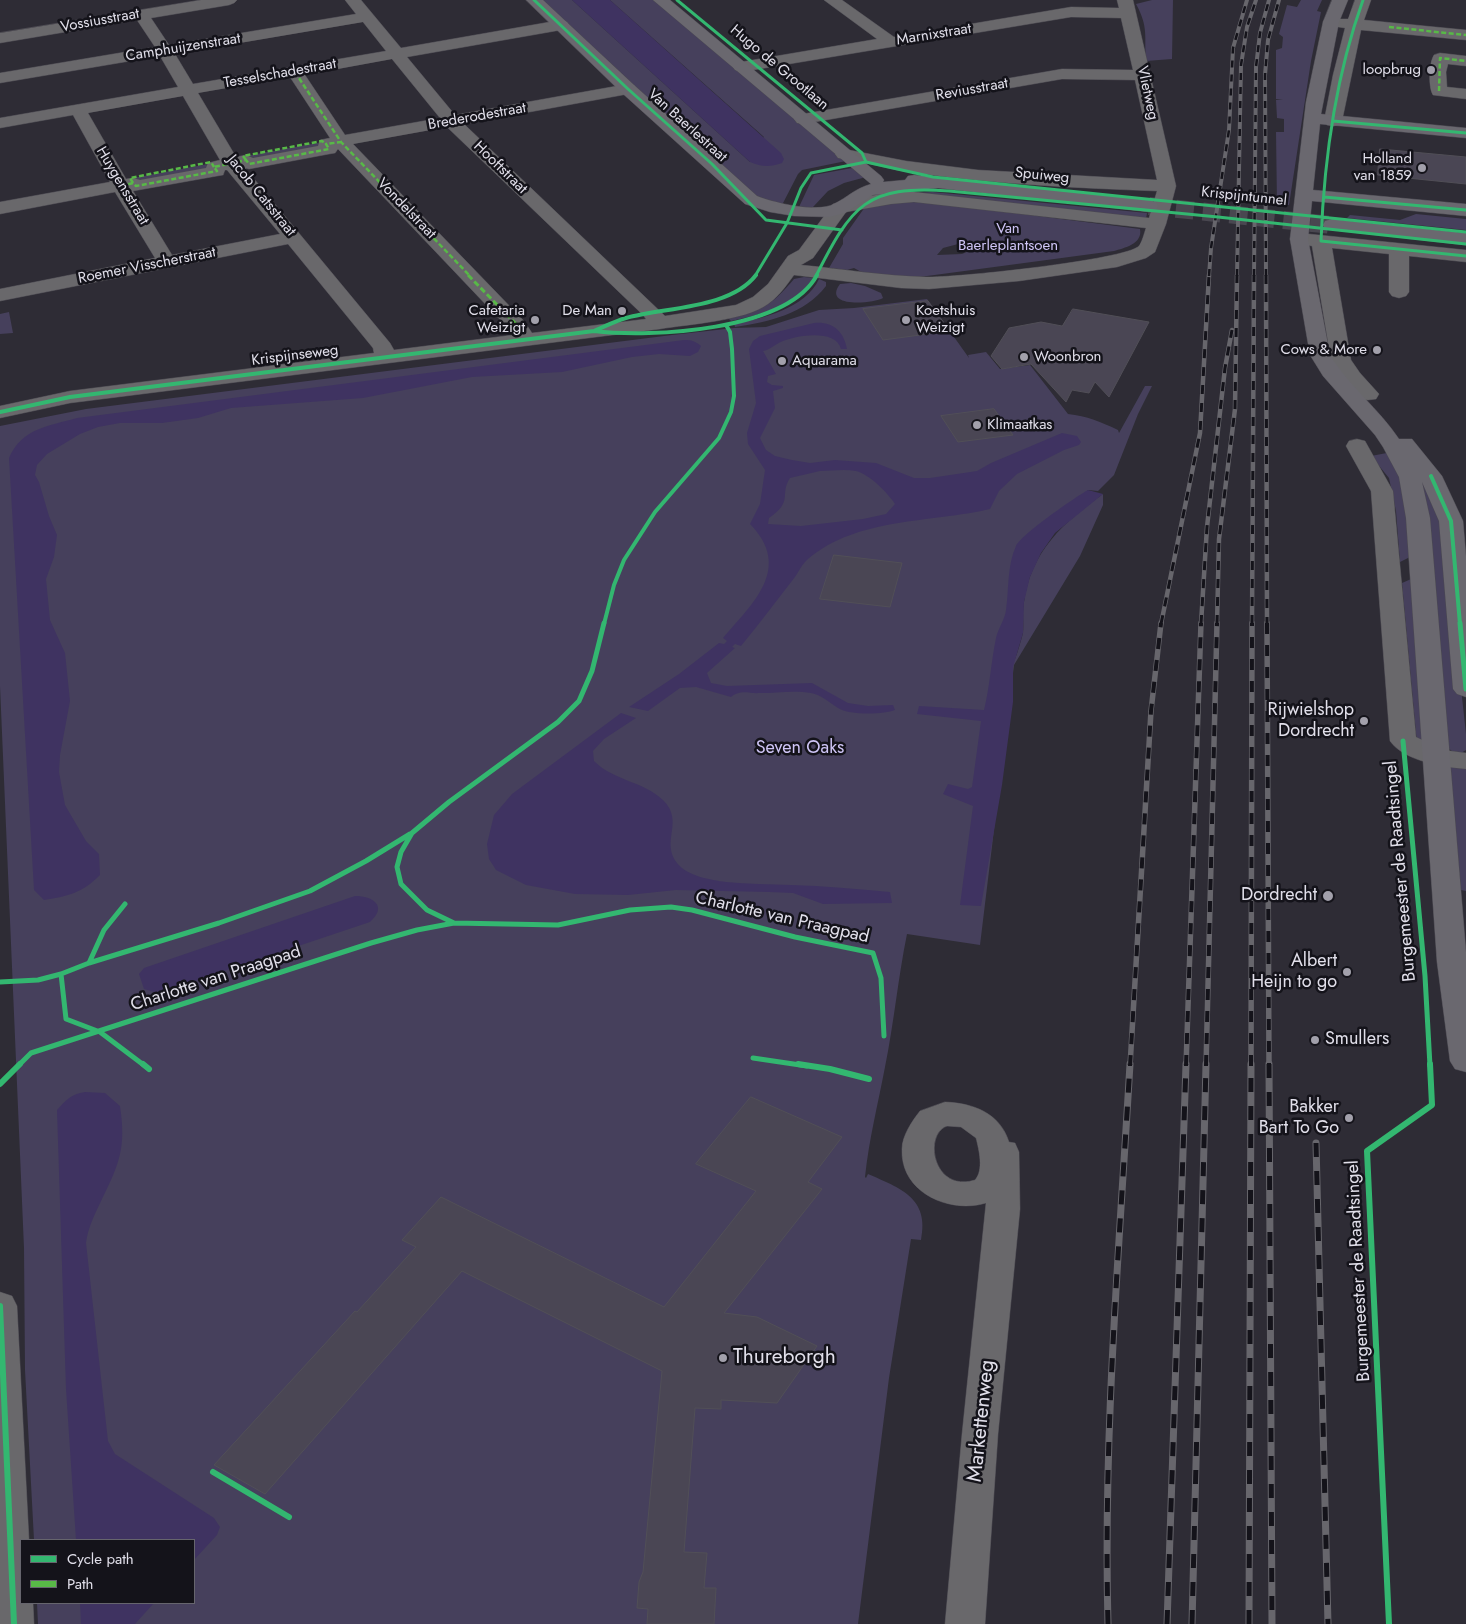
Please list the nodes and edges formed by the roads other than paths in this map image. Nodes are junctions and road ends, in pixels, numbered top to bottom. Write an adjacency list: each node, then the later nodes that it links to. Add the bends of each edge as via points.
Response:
1 (229, 0): 9 (street, Vossiusstraat)
2 (353, 0): 10 (street, Hooftstraat)
3 (534, 0): 13 (main road, Van Baerlestraat)
4 (661, 0): 20 (main road, Hugo de Grootlaan)
5 (1340, 0): 11 (main road)
6 (1363, 0): 12 (street)
7 (839, 1): 16 (street)
8 (1127, 7): 16 (street, Marnixstraat, via 1071,12); 22 (street, Vlietweg)
9 (141, 14): 15 (street, Vossiusstraat); 17 (street, Jacob Catsstraat)
10 (367, 17): 17 (street, Camphuijzenstraat); 18 (street, Hooftstraat)
11 (1331, 22): 12 (street); 28 (main road)
12 (1359, 24): 14 (street); 30 (street, via 1344,64)
13 (561, 25): 18 (street, Tesselschadestraat); 25 (main road, Van Baerlestraat)
14 (1466, 35)
15 (0, 38)
16 (891, 42): 20 (street, Marnixstraat)
17 (165, 51): 23 (street, Camphuijzenstraat); 24 (street, Jacob Catsstraat)
18 (398, 54): 21 (street, Tesselschadestraat); 31 (street, Hooftstraat)
19 (1466, 61): 26 (street, via 1440,58 1439,72 1439,91)
20 (741, 67): 29 (main road, Hugo de Grootlaan)
21 (295, 72): 24 (street, Tesselschadestraat); 34 (street, Vondelstraat)
22 (1143, 75): 29 (street, Reviusstraat, via 1062,74); 40 (street, Vlietweg)
23 (0, 78)
24 (189, 90): 27 (street, Tesselschadestraat); 36 (street, Jacob Catsstraat)
25 (628, 90): 31 (street, Brederodestraat); 46 (main road, Van Baerlestraat, via 751,200)
26 (1466, 94)
27 (78, 110): 32 (street, Tesselschadestraat); 39 (street, Huygensstraat)
28 (1313, 118): 30 (main road); 41 (main road)
29 (803, 119): 35 (main road, Hugo de Grootlaan)
30 (1333, 120): 33 (main road)
31 (451, 121): 34 (street, Brederodestraat); 58 (street, Hooftstraat)
32 (0, 123)
33 (1466, 133)
34 (334, 143): 36 (street, Brederodestraat, via 329,149 249,164); 59 (street, Vondelstraat)
35 (844, 154): 37 (main road, Hugo de Grootlaan); 40 (street, via 869,156 913,168 1073,183)
36 (230, 163): 39 (street, Brederodestraat, via 211,162 130,178); 49 (street, Jacob Catsstraat)
37 (875, 180): 38 (main road); 46 (main road, via 835,192)
38 (932, 184): 42 (main road); 44 (main road, via 867,191)
39 (127, 185): 43 (street, Brederodestraat); 54 (street, Huygensstraat)
40 (1167, 186): 47 (street)
41 (1303, 195): 45 (main road); 51 (main road)
42 (1149, 206)
43 (0, 208)
44 (840, 208): 46 (main road, Van Baerlestraat); 47 (street, via 914,197); 55 (street, via 806,254)
45 (1466, 210)
46 (816, 212): 55 (street, via 793,252)
47 (1157, 224): 55 (street, via 1148,248 1139,254 1117,261 1019,275 929,283 859,278)
48 (1326, 233): 50 (main road); 51 (street); 52 (street); 61 (street, via 1327,286 1341,360)
49 (293, 237): 54 (street, Roemer Visscherstraat); 60 (street, Jacob Catsstraat, via 383,347)
50 (1466, 238)
51 (1299, 239): 61 (main road, via 1320,354 1330,372)
52 (1399, 249): 53 (street); 56 (street)
53 (1466, 256)
54 (167, 262): 57 (street, Roemer Visscherstraat)
55 (792, 265): 58 (street, Krispijnseweg, via 775,288 760,301 741,310)
56 (1399, 292)
57 (0, 295)
58 (660, 323): 59 (street, Krispijnseweg)
59 (521, 332): 60 (street, Krispijnseweg)
60 (386, 358): 62 (street, Krispijnseweg)
61 (1360, 395): 65 (main road)
62 (70, 397): 63 (street, Krispijnseweg); 64 (street, Krispijnseweg)
63 (0, 400)
64 (0, 412)
65 (1395, 441): 66 (main road, via 1431,476 1451,521); 67 (main road, via 1410,477 1418,518); 67 (street, Burgemeester de Raadtsingel, via 1359,449 1382,490 1403,741)
66 (1466, 690)
67 (1437, 758): 68 (street, Burgemeester de Raadtsingel); 69 (main road)
68 (1466, 761)
69 (1458, 926): 70 (main road)
70 (1459, 962): 71 (main road)
71 (1466, 1061)
72 (915, 1151): 74 (street, via 910,1162 920,1186 942,1197 985,1208)
73 (1003, 1152): 74 (street, Markettenweg)
74 (1002, 1218): 77 (street, Markettenweg)
75 (0, 1306): 76 (street)
76 (14, 1624)
77 (965, 1624)

